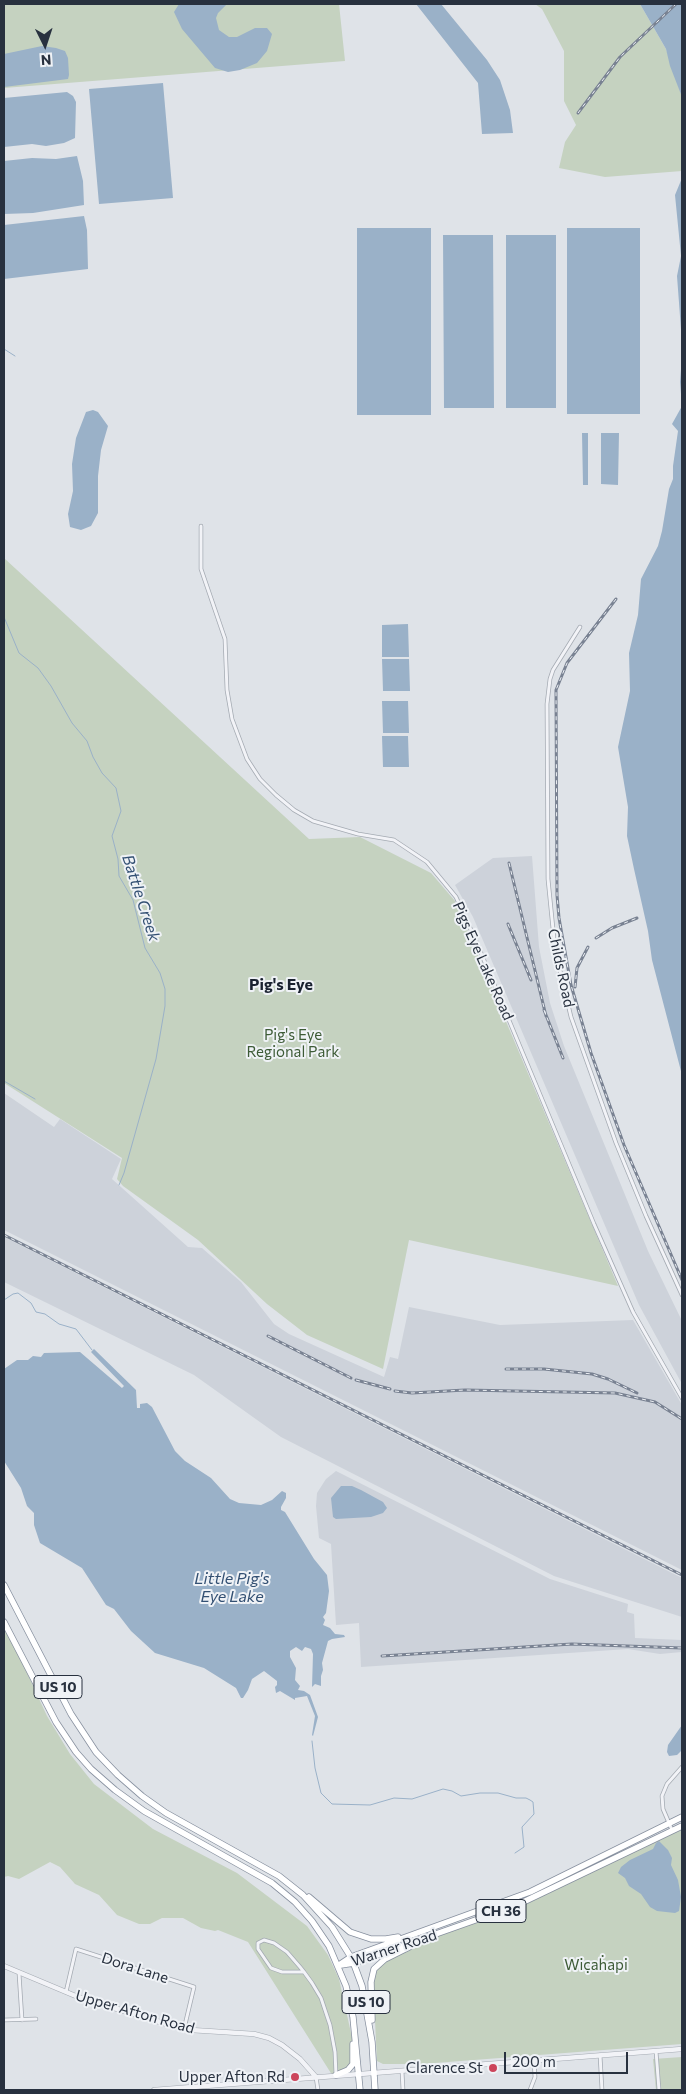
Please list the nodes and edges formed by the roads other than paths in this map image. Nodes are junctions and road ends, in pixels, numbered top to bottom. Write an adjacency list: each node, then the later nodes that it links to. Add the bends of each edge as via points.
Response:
1 (201, 526): 4 (street, Pigs Eye Lake Road, via 201,569 225,639 232,719 247,759 265,784 294,810 313,821 394,840 427,862 456,897 629,1303)
2 (580, 627): 3 (street, Childs Road, via 553,670 548,689 548,878 555,949 571,1018 616,1143)
3 (682, 1295)
4 (682, 1398)
5 (4, 1585): 12 (highway, US 10, via 71,1714 96,1752 118,1775 166,1814 264,1866)
6 (4, 1622): 17 (highway, US 10, via 56,1722 91,1769 144,1811 259,1874 284,1892 312,1921)
7 (682, 1767): 9 (street, via 667,1784 662,1796)
8 (682, 1817): 9 (highway, Warner Road / CH 36)
9 (668, 1824): 11 (street); 13 (highway, Warner Road / CH 36, via 530,1892)
10 (682, 1826): 11 (highway, Warner Road / CH 36)
11 (672, 1830): 14 (highway, Warner Road / CH 36, via 531,1899)
12 (293, 1886): 13 (highway, via 343,1928 365,1937 393,1938); 15 (highway, US 10, via 324,1917)
13 (448, 1923): 15 (highway, Warner Road / CH 36)
14 (431, 1936): 15 (highway, Warner Road / CH 36); 26 (highway, via 384,1959 374,1969 370,1982)
15 (352, 1960): 17 (highway, Warner Road / CH 36); 26 (highway, US 10, via 364,1994)
16 (4, 1966): 19 (street, Upper Afton Road)
17 (339, 1966): 21 (highway, US 10)
18 (304, 1972): 18 (street, via 287,1952 274,1943 264,1940 258,1944 271,1968 282,1972); 34 (street, via 327,2013 333,2036)
19 (19, 1973): 20 (street, Upper Afton Road); 23 (street)
20 (66, 1992): 25 (street, Upper Afton Road); 25 (street, Dora Lane, via 76,1949 194,1986)
21 (353, 2017): 33 (highway, US 10); 34 (highway, via 353,2064)
22 (4, 2020): 23 (street)
23 (22, 2020): 24 (street)
24 (36, 2020)
25 (184, 2029): 35 (street, Upper Afton Road, via 248,2033 269,2038 300,2059)
26 (372, 2042): 32 (highway, US 10)
27 (682, 2049): 28 (street)
28 (656, 2051): 29 (street); 43 (street)
29 (600, 2055): 30 (street); 42 (street)
30 (534, 2060): 31 (street); 41 (street, via 536,2077)
31 (402, 2070): 32 (street); 40 (street)
32 (374, 2072): 33 (street); 39 (highway, US 10)
33 (360, 2074): 34 (street); 38 (highway, US 10)
34 (336, 2075): 35 (street)
35 (316, 2077): 36 (street); 37 (street)
36 (154, 2090)
37 (318, 2090)
38 (360, 2090)
39 (375, 2090)
40 (403, 2090)
41 (530, 2090)
42 (602, 2090)
43 (659, 2090)

